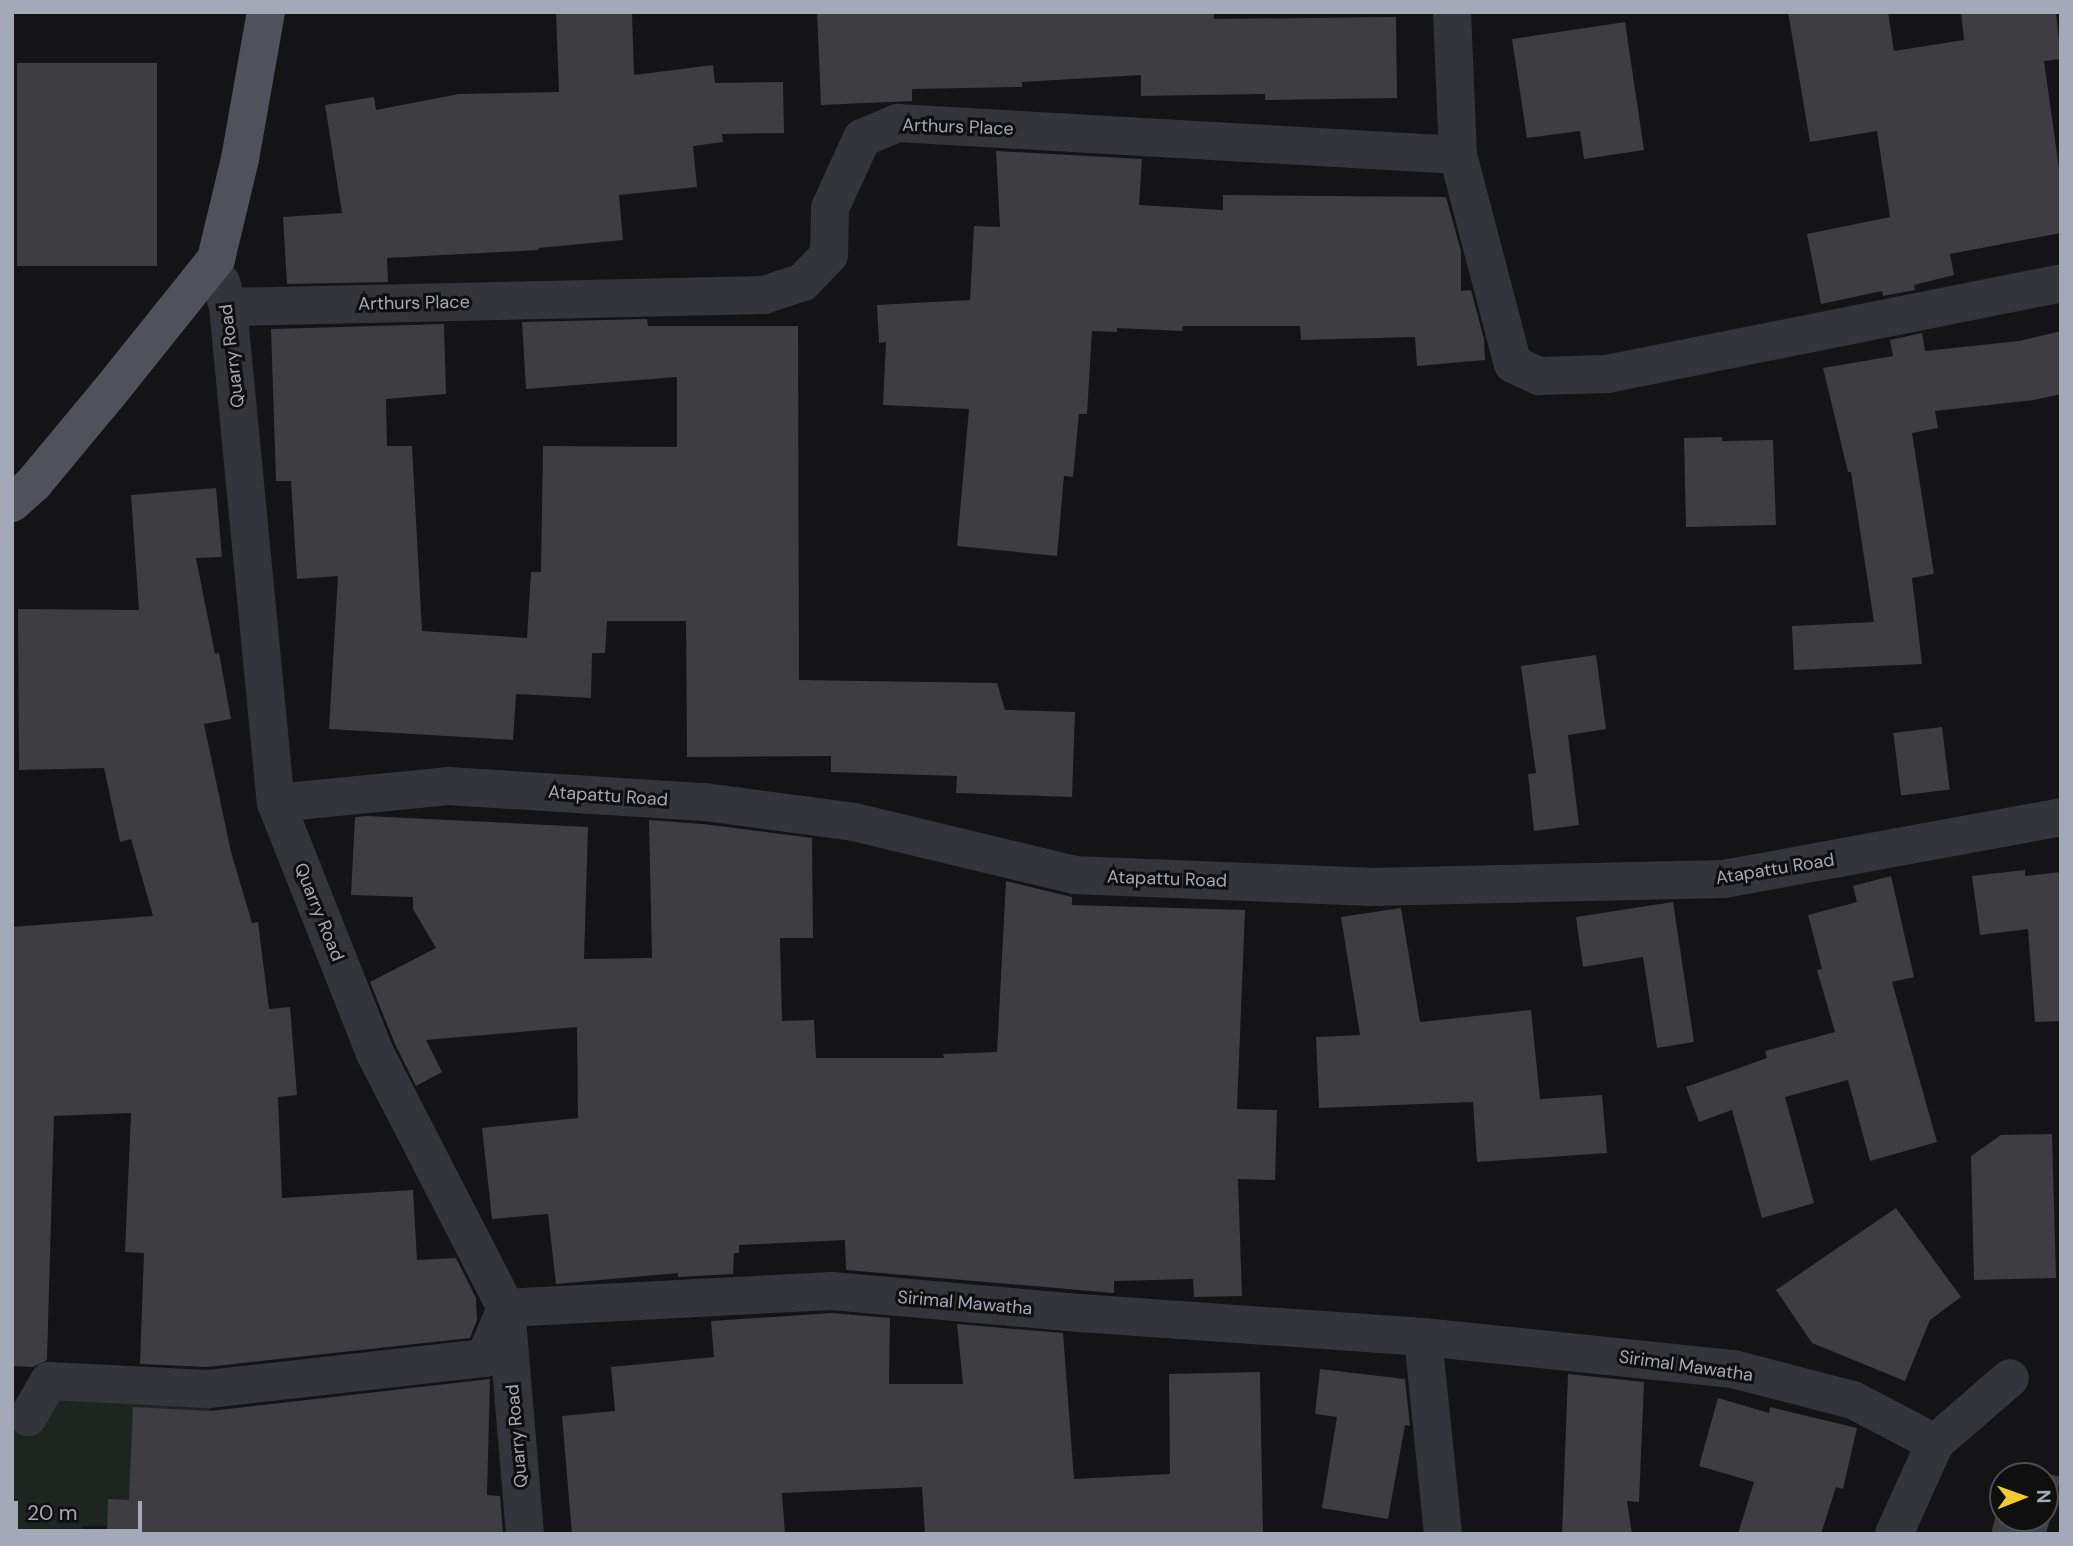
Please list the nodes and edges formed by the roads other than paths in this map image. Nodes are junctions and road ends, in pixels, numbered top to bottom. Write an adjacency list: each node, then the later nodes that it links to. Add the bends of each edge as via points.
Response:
1 (266, 12): 4 (main road, via 240,159)
2 (1452, 12): 3 (street)
3 (1458, 155): 5 (street, via 1513,364 1539,376 1606,374); 6 (street, Arthurs Place, via 897,123 862,138 830,208 829,255 803,282 764,295)
4 (216, 260): 6 (street, Quarry Road); 7 (main road, via 34,483)
5 (2061, 283)
6 (228, 307): 8 (street, Quarry Road)
7 (12, 503)
8 (276, 803): 9 (street, Atapattu Road, via 448,786 705,802 855,822 1073,875 1368,887 1724,879); 10 (street, Quarry Road, via 376,1053)
9 (2061, 817)
10 (506, 1308): 11 (street, Sirimal Mawatha, via 832,1291); 13 (street, via 485,1358 208,1389 49,1381); 15 (street, Quarry Road)
11 (1423, 1337): 14 (street, Sirimal Mawatha, via 1733,1369 1853,1400); 16 (street)
12 (2010, 1378): 14 (street)
13 (28, 1416)
14 (1936, 1443): 17 (street)
15 (525, 1534)
16 (1443, 1534)
17 (1894, 1534)

